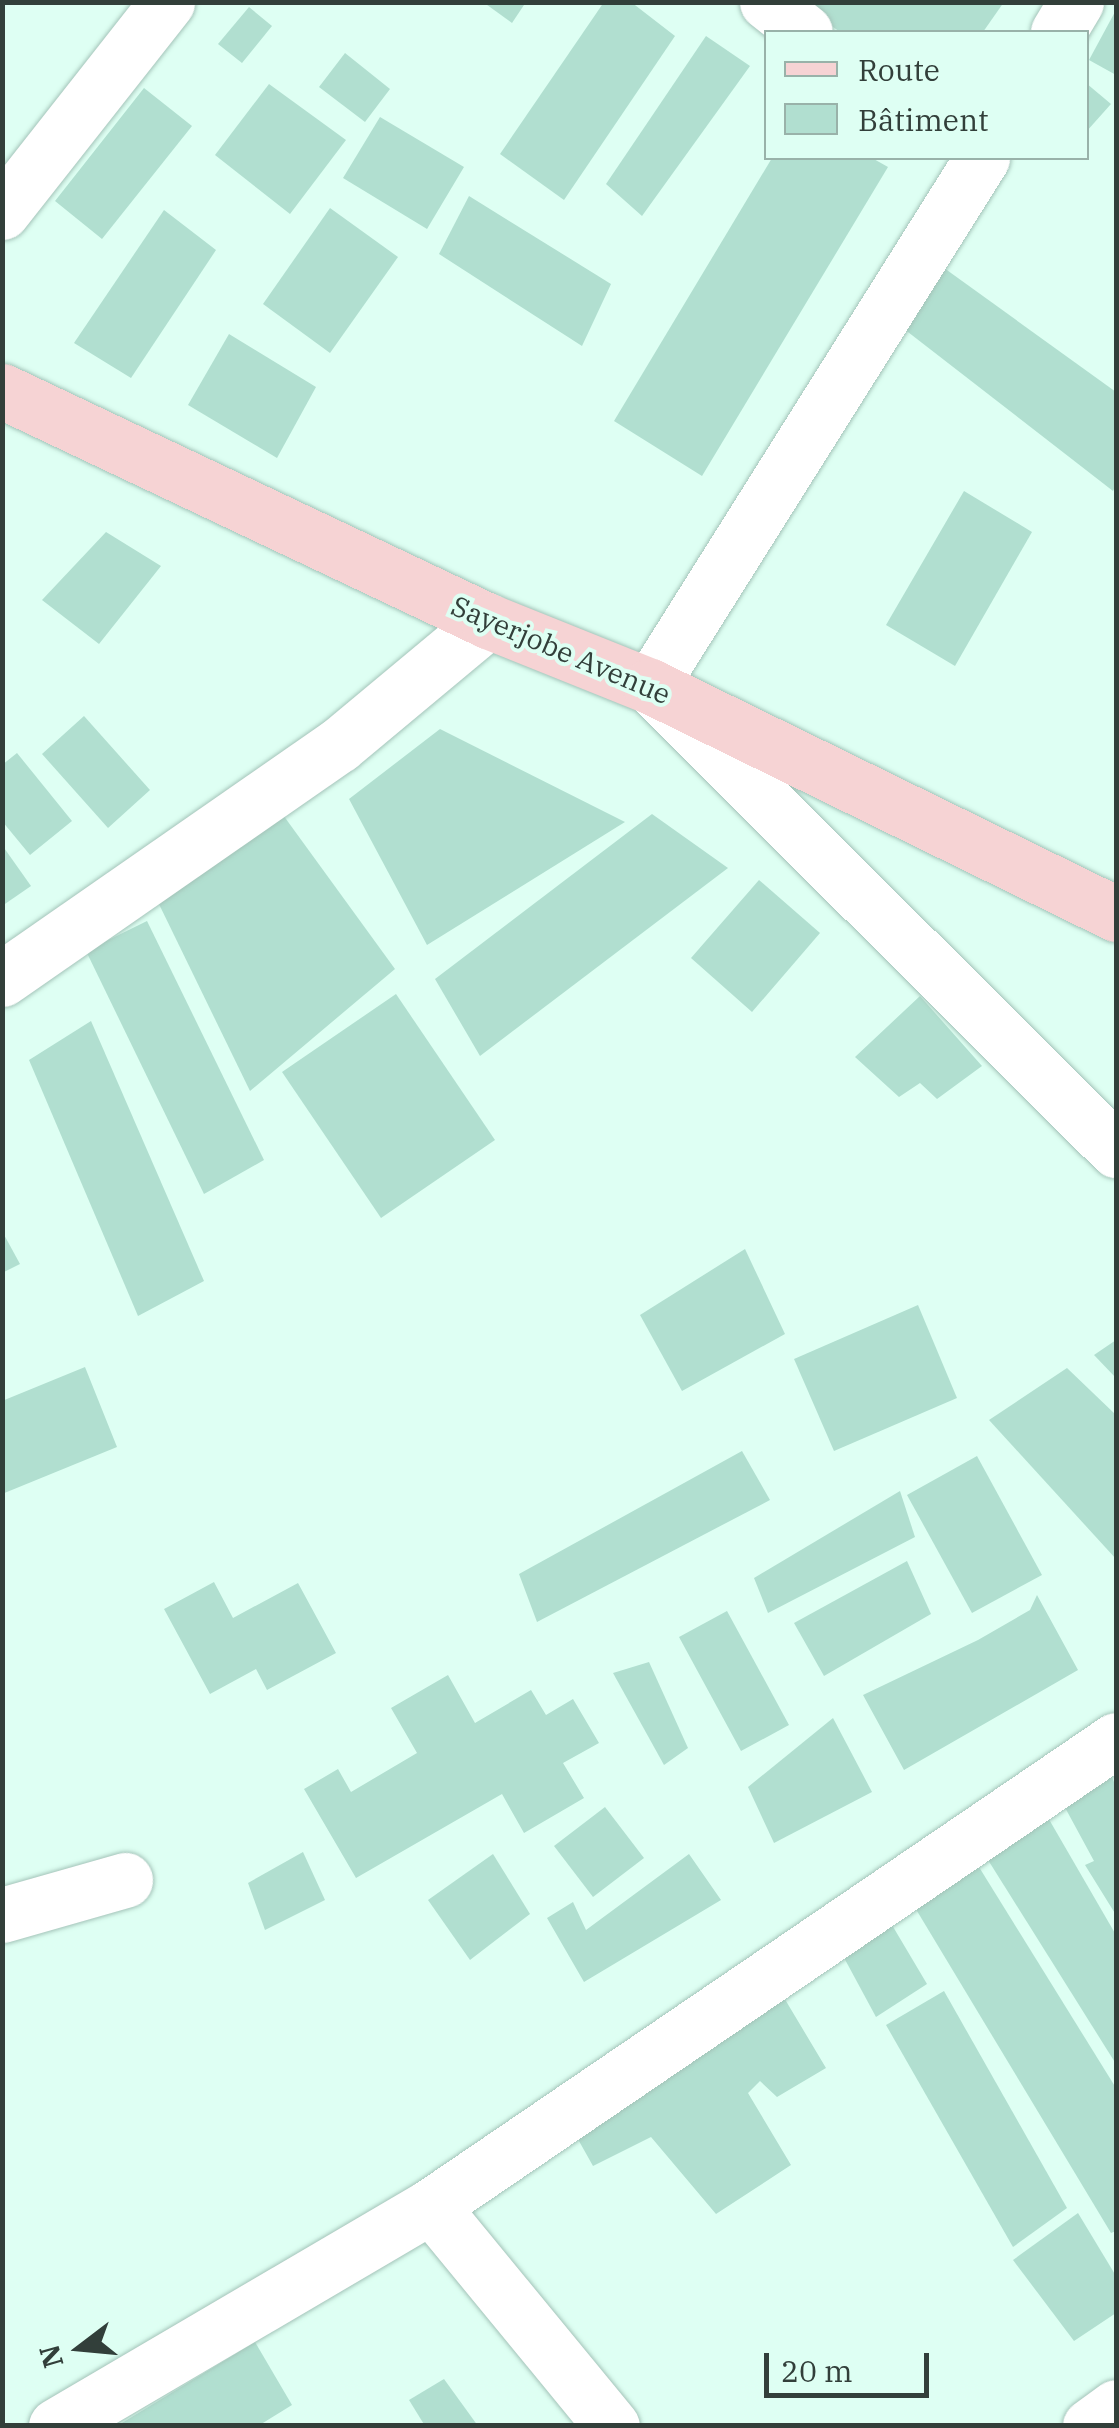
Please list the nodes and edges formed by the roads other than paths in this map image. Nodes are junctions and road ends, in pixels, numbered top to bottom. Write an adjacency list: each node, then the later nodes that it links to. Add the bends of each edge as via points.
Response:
1 (167, 2): 7 (street)
2 (766, 2): 4 (street)
3 (1076, 2): 5 (street)
4 (803, 30)
5 (1059, 30)
6 (976, 160): 10 (street)
7 (2, 212)
8 (2, 391): 9 (main road, Sayerjobe Avenue)
9 (488, 621): 10 (main road, Sayerjobe Avenue); 12 (street, via 339,746)
10 (650, 686): 11 (main road, Sayerjobe Avenue); 13 (street)
11 (1116, 914)
12 (2, 978)
13 (1116, 1150)
14 (1116, 1740): 17 (street)
15 (125, 1880): 16 (street)
16 (2, 1915)
17 (432, 2206): 19 (street); 20 (street)
18 (1116, 2407): 21 (street)
19 (56, 2426)
20 (612, 2426)
21 (1090, 2426)

